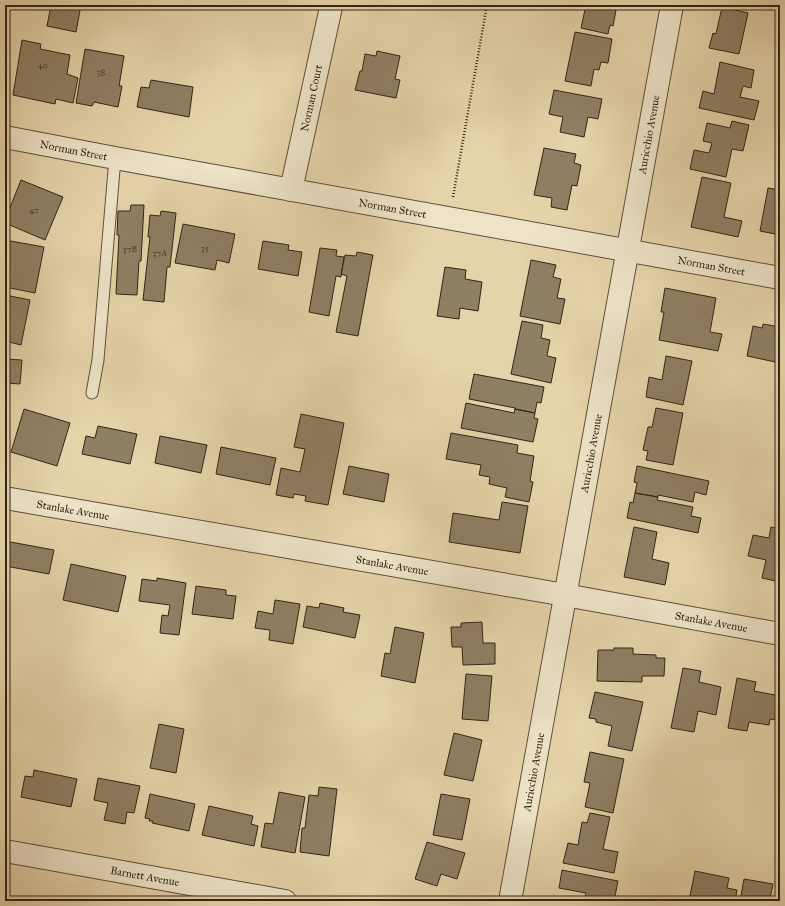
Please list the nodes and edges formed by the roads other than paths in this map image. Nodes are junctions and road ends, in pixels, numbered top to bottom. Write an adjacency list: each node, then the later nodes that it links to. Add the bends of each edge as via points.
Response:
1 (672, 5): 6 (street, Auricchio Avenue)
2 (331, 7): 5 (street, Norman Court)
3 (5, 137): 4 (street, Norman Street)
4 (114, 158): 5 (street, Norman Street); 8 (lane, via 98,360)
5 (291, 190): 6 (street, Norman Street)
6 (628, 251): 7 (street, Norman Street); 10 (street, Auricchio Avenue)
7 (780, 278)
8 (92, 393)
9 (5, 498): 10 (street, Stanlake Avenue)
10 (565, 594): 11 (street, Stanlake Avenue); 14 (street, Auricchio Avenue)
11 (780, 634)
12 (5, 851): 13 (street, Barnett Avenue)
13 (284, 901)
14 (510, 901)

